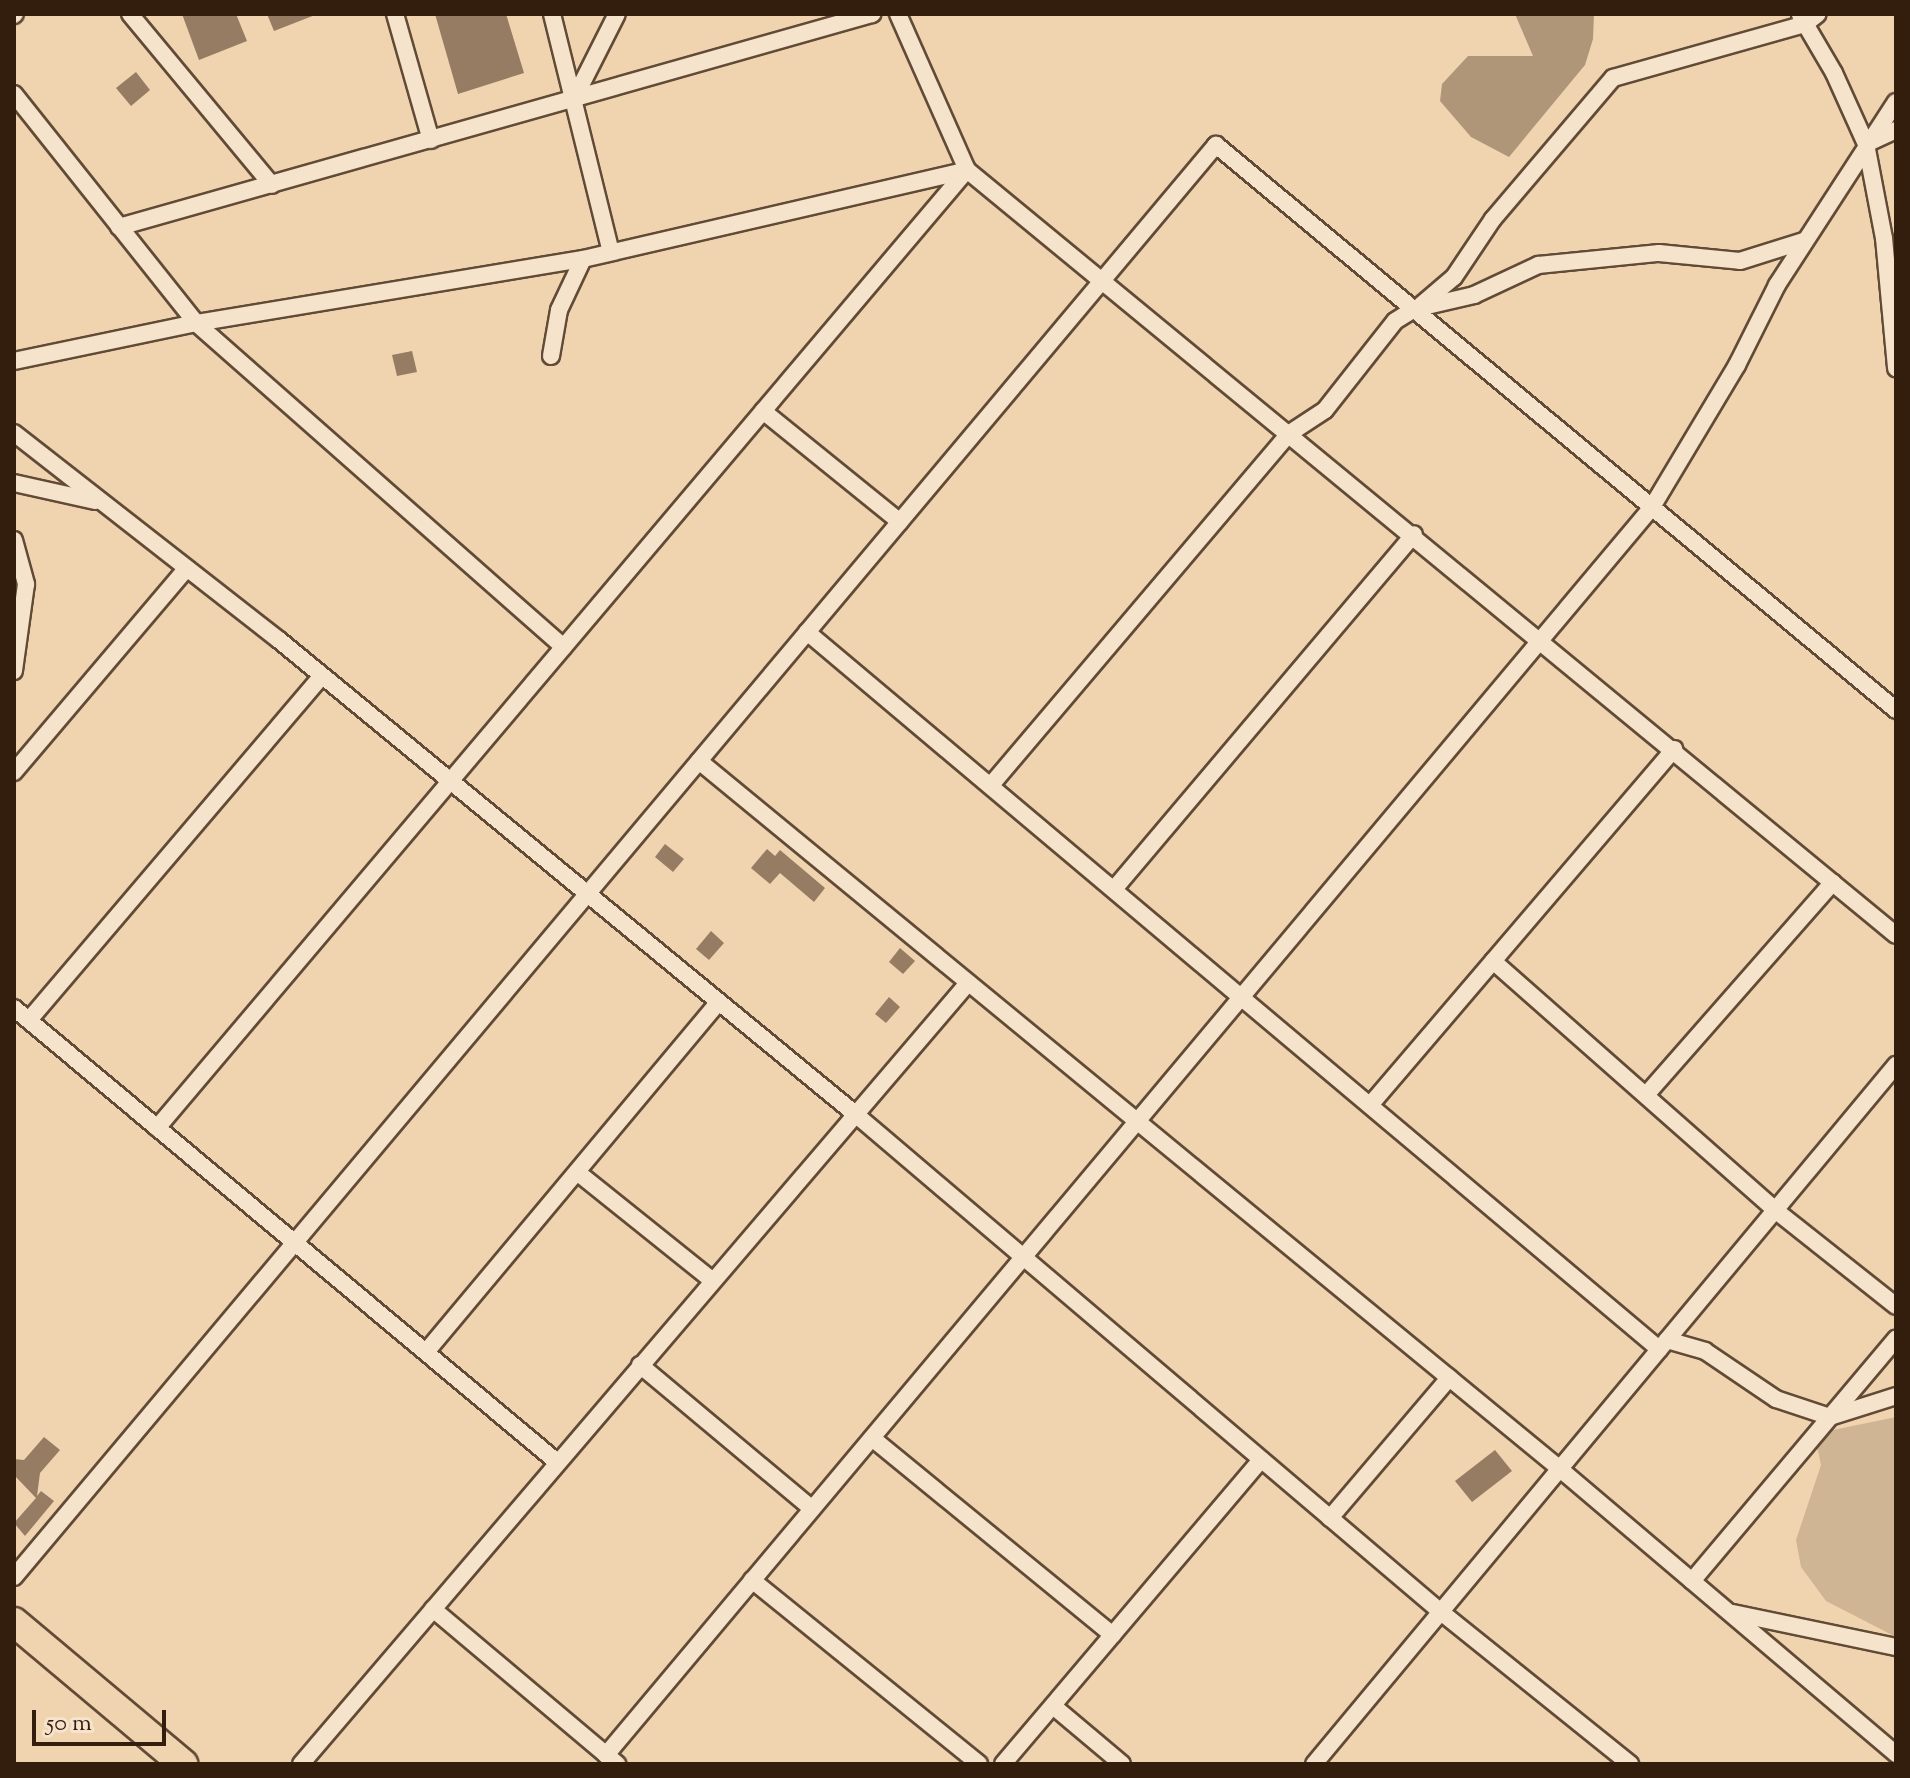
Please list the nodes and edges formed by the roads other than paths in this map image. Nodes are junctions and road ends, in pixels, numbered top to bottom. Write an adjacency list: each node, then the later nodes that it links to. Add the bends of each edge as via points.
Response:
1 (130, 14): 17 (street)
2 (395, 14): 14 (street)
3 (552, 14): 11 (street)
4 (617, 14): 9 (street)
5 (633, 14): 9 (street)
6 (872, 14): 11 (street)
7 (898, 14): 16 (street)
8 (1807, 17): 15 (street); 23 (street, via 1613,78 1493,219 1454,277)
9 (611, 34): 11 (street)
10 (14, 94): 18 (street)
11 (573, 101): 14 (street); 20 (street)
12 (1896, 102): 15 (street)
13 (1896, 130): 15 (street)
14 (431, 140): 17 (street)
15 (1866, 144): 19 (street); 27 (street, via 1884,238)
16 (967, 170): 20 (street); 22 (street); 28 (street)
17 (272, 185): 18 (street)
18 (119, 227): 24 (street)
19 (1804, 241): 23 (street, via 1740,261 1659,253 1538,265 1474,295); 33 (street)
20 (611, 252): 21 (street)
21 (583, 259): 24 (street); 25 (street, via 559,310)
22 (1103, 280): 23 (street, via 1216,145); 30 (street); 34 (street)
23 (1414, 309): 30 (street, via 1366,353 1325,410); 33 (street)
24 (196, 323): 26 (street); 40 (street)
25 (551, 356)
26 (14, 361)
27 (1896, 368)
28 (763, 411): 34 (street); 40 (street)
29 (14, 433): 32 (street)
30 (1290, 433): 35 (street); 48 (street)
31 (14, 483): 32 (street)
32 (104, 503): 37 (street)
33 (1652, 507): 39 (street); 43 (street)
34 (900, 522): 38 (street)
35 (1414, 534): 39 (street); 50 (street)
36 (14, 540): 41 (street, via 26,584)
37 (187, 568): 42 (street); 46 (street)
38 (807, 632): 45 (street); 48 (street)
39 (1542, 638): 44 (street); 55 (street)
40 (564, 647): 47 (street)
41 (14, 671)
42 (322, 676): 47 (street); 58 (street)
43 (1896, 710)
44 (1674, 749): 49 (street); 53 (street)
45 (699, 761): 51 (street); 54 (street)
46 (14, 772)
47 (450, 781): 51 (street); 66 (street)
48 (991, 785): 50 (street)
49 (1833, 882): 52 (street); 62 (street)
50 (1115, 888): 55 (street)
51 (587, 894): 56 (street); 69 (street)
52 (1896, 935)
53 (1493, 961): 62 (street); 63 (street)
54 (968, 983): 64 (street); 65 (street)
55 (1244, 995): 63 (street); 65 (street)
56 (719, 1002): 64 (street); 67 (street)
57 (14, 1008): 58 (street)
58 (29, 1020): 66 (street)
59 (1896, 1065): 61 (street)
60 (1896, 1082): 61 (street)
61 (1876, 1089): 68 (street)
62 (1646, 1095): 68 (street)
63 (1371, 1104): 74 (street)
64 (854, 1113): 70 (street); 71 (street)
65 (1137, 1122): 70 (street); 77 (street)
66 (157, 1128): 69 (street)
67 (577, 1172): 71 (street); 75 (street)
68 (1775, 1210): 72 (street); 74 (street)
69 (295, 1243): 75 (street); 86 (street)
70 (1023, 1258): 80 (street); 81 (street)
71 (712, 1280): 76 (street)
72 (1896, 1306)
73 (1896, 1339): 79 (street)
74 (1663, 1345): 79 (street, via 1705,1351 1776,1399); 83 (street)
75 (426, 1352): 82 (street)
76 (640, 1365): 82 (street); 84 (street)
77 (1449, 1378): 83 (street); 85 (street)
78 (1896, 1396): 79 (street)
79 (1830, 1417): 88 (street)
80 (872, 1438): 84 (street); 93 (street)
81 (1261, 1460): 85 (street); 93 (street)
82 (557, 1462): 89 (street)
83 (1560, 1469): 88 (street); 90 (street)
84 (812, 1509): 87 (street)
85 (1330, 1518): 90 (street)
86 (14, 1577)
87 (752, 1580): 97 (street); 101 (street)
88 (1692, 1581): 91 (street)
89 (433, 1609): 97 (street); 100 (street)
90 (1441, 1612): 98 (street); 104 (street)
91 (1728, 1612): 94 (street); 96 (street)
92 (14, 1622): 99 (highway)
93 (1113, 1635): 95 (street)
94 (1896, 1647)
95 (1053, 1706): 102 (street); 103 (street)
96 (1896, 1754): 105 (street)
97 (612, 1759)
98 (1623, 1762)
99 (183, 1764)
100 (301, 1764)
101 (979, 1764)
102 (1003, 1764)
103 (1122, 1764)
104 (1314, 1764)
105 (1888, 1764)

